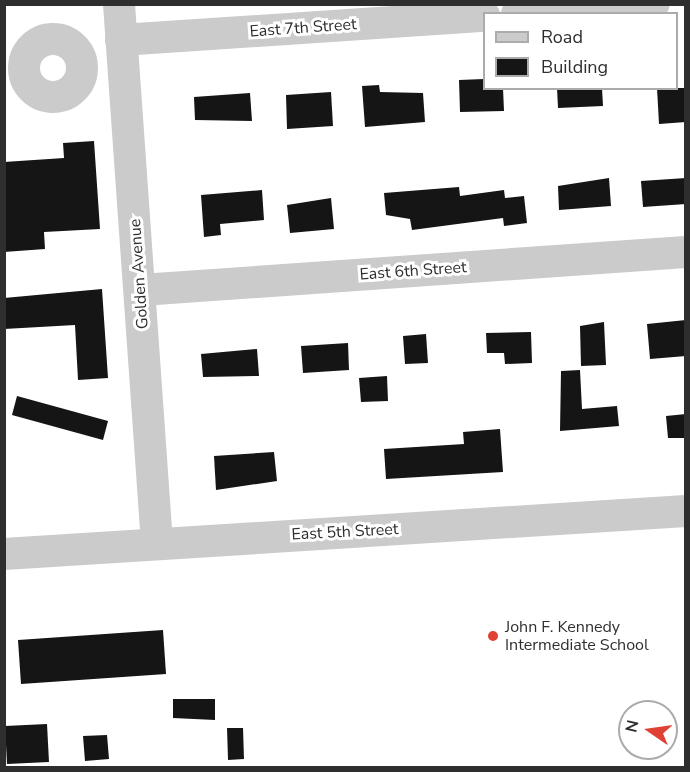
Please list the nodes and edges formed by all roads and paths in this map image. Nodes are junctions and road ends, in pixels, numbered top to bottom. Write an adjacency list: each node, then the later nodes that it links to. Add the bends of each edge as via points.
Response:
1 (119, 4): 5 (street, Golden Avenue)
2 (654, 4): 3 (street)
3 (544, 12)
4 (483, 16): 5 (street, East 7th Street)
5 (123, 52): 6 (street, East 7th Street); 8 (street, Golden Avenue)
6 (81, 66)
7 (686, 252): 8 (street, East 6th Street)
8 (141, 290): 10 (street, Golden Avenue)
9 (686, 511): 10 (street, East 5th Street)
10 (157, 544): 11 (street, East 5th Street)
11 (4, 554)

